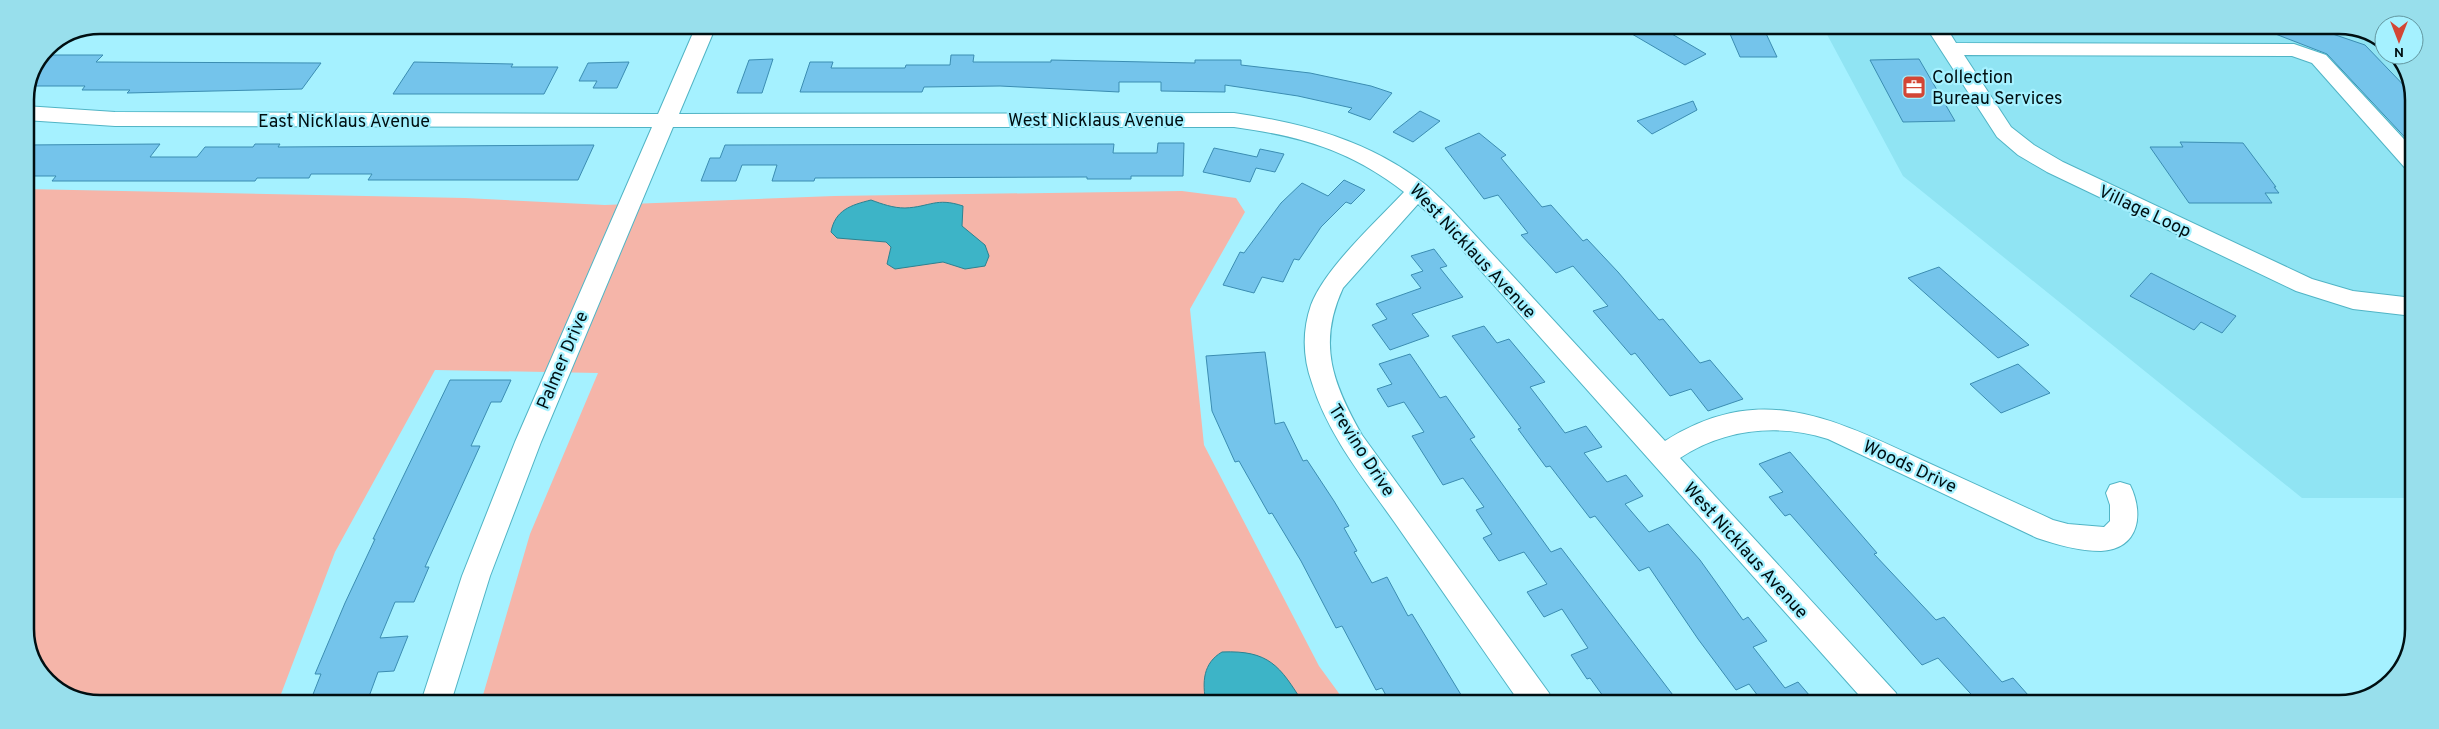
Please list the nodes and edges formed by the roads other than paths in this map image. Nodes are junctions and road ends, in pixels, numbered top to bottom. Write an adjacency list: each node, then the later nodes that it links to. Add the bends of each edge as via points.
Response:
1 (702, 34): 5 (street, Palmer Drive)
2 (1940, 34): 3 (street, Village Loop)
3 (1949, 49): 6 (street, via 2294,50 2319,59); 8 (street, Village Loop, via 2004,132 2055,167 2304,284 2353,300)
4 (34, 114): 5 (street, East Nicklaus Avenue, via 115,119)
5 (664, 121): 7 (street, West Nicklaus Avenue, via 1234,120 1270,124 1337,142 1382,164); 11 (street, Palmer Drive, via 528,442 476,576)
6 (2405, 154)
7 (1418, 190): 9 (street, West Nicklaus Avenue); 12 (street, Trevino Drive, via 1333,284 1326,297 1317,333 1320,373 1332,407 1353,442)
8 (2405, 306)
9 (1661, 457): 10 (street, Woods Drive, via 1695,437 1726,427 1769,419 1801,420 1837,432 2047,530 2091,540 2112,537 2124,525); 13 (street, West Nicklaus Avenue)
10 (2120, 493)
11 (438, 695)
12 (1532, 695)
13 (1877, 695)

